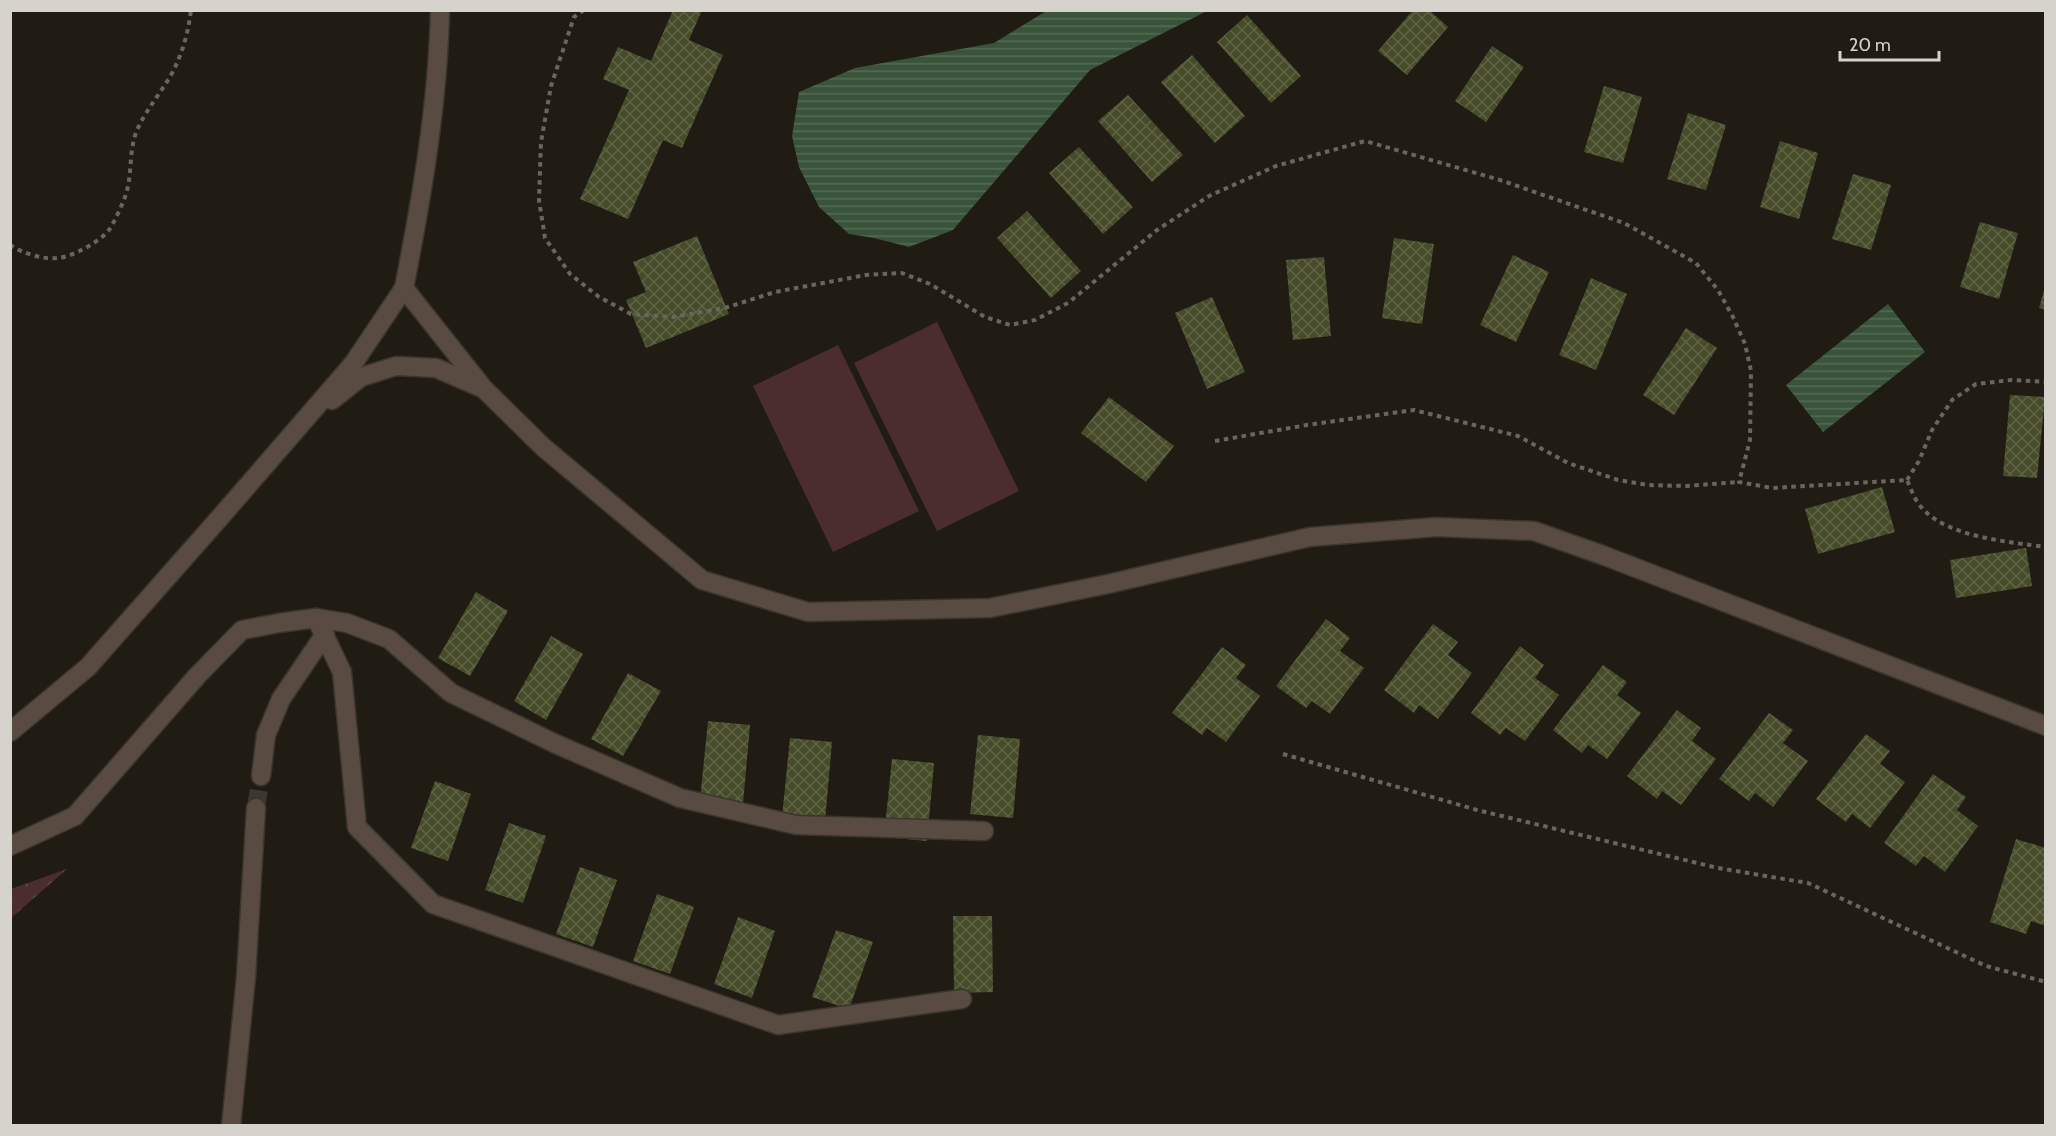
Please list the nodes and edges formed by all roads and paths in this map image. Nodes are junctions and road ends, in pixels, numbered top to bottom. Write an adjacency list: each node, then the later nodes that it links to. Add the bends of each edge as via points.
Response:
1 (190, 10): 4 (path, via 182,52 137,130 125,199 109,230 87,247 58,258 23,253)
2 (440, 10): 5 (street, via 432,112)
3 (584, 10): 11 (path, via 574,17 551,86 541,142 538,200 545,238 570,274 599,297 631,314 673,317 725,308 786,290 866,275 902,273 1010,325 1035,320 1068,303 1157,230 1209,196 1276,166 1365,141 1500,180 1624,223 1696,263 1718,290 1745,344 1750,371 1750,440)
4 (10, 245)
5 (404, 288): 7 (street); 8 (street, via 353,364)
6 (2046, 382): 10 (path, via 1976,384 1952,400)
7 (484, 389): 8 (street, via 436,368 396,366 361,377); 14 (street, via 543,447 702,580 808,612 990,609 1310,537 1436,527 1534,531)
8 (297, 427): 15 (street, via 88,667)
9 (1215, 441): 11 (path, via 1414,410 1518,436 1568,463 1618,480 1686,486)
10 (1907, 480): 11 (path, via 1772,488); 12 (path, via 1921,507 1938,523 1963,532)
11 (1739, 482)
12 (2046, 547)
13 (321, 626): 17 (street, via 266,735); 19 (street, via 346,623 389,639 451,693 680,798 796,825); 20 (street, via 279,622 242,630 75,816); 22 (street, via 342,672 357,827 433,904 777,1025)
14 (2046, 726)
15 (10, 732)
16 (1283, 754): 21 (path, via 1477,810 1718,868 1808,883 1986,966)
17 (261, 776)
18 (256, 808): 23 (street, via 246,977)
19 (984, 831)
20 (10, 846)
21 (2046, 982)
22 (963, 999)
23 (231, 1125)

